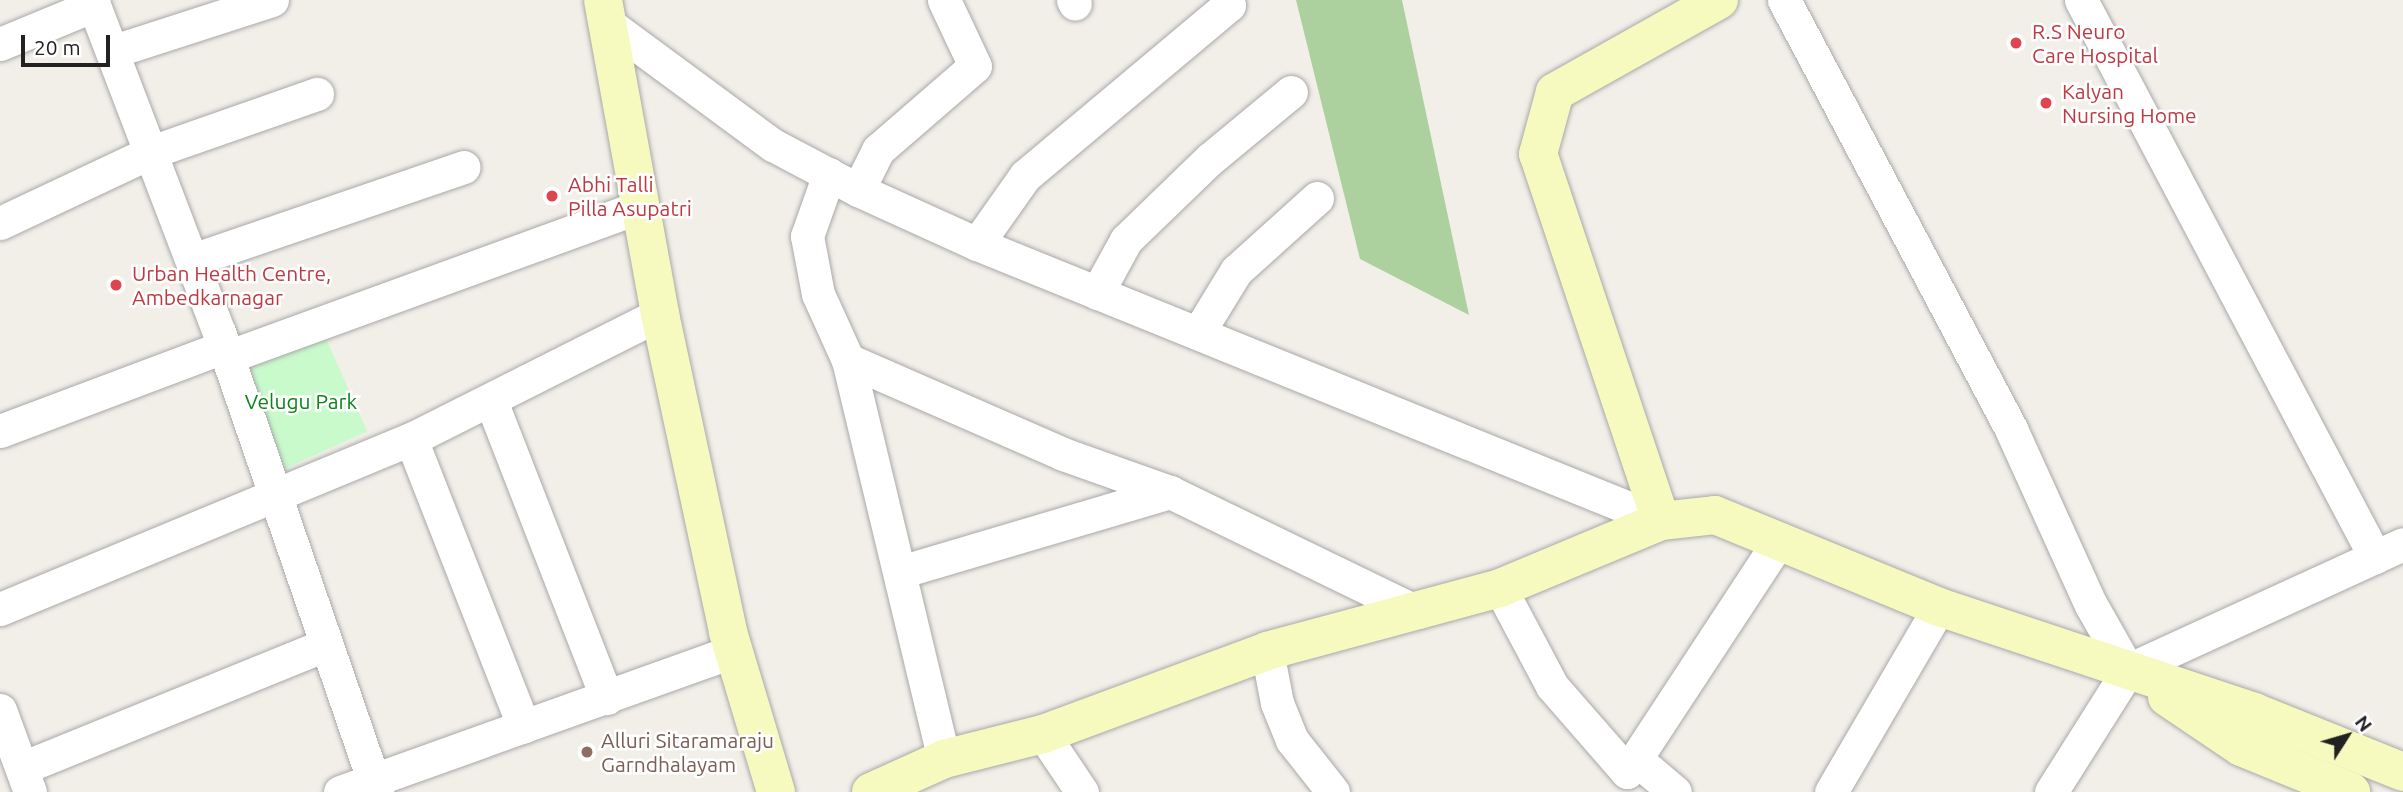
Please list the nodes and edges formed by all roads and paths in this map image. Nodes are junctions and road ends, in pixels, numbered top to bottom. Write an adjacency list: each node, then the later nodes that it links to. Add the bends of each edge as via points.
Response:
1 (272, 0): 10 (street)
2 (944, 0): 16 (street, via 975,66 878,150)
3 (1226, 0): 20 (street, via 1230,5 1025,176)
4 (1719, 0): 32 (main road, via 1555,92 1538,155)
5 (1784, 0): 43 (street, via 2011,429 2091,605)
6 (2081, 0): 34 (street)
7 (93, 2): 9 (street); 10 (street)
8 (606, 13): 15 (street, via 773,145); 18 (main road)
9 (0, 44)
10 (114, 51): 13 (street)
11 (1290, 92): 22 (street, via 1210,159 1126,240)
12 (317, 94): 13 (street)
13 (151, 152): 19 (street); 21 (street)
14 (463, 167): 21 (street)
15 (829, 174): 16 (street); 26 (street, via 807,236 818,294)
16 (858, 190): 20 (street)
17 (1317, 198): 24 (street, via 1236,271)
18 (641, 206): 23 (main road); 25 (street)
19 (0, 223)
20 (977, 244): 22 (street)
21 (192, 260): 25 (street)
22 (1097, 293): 24 (street)
23 (660, 314): 27 (street); 41 (main road)
24 (1198, 333): 32 (street)
25 (225, 352): 28 (street); 31 (street)
26 (848, 360): 30 (street, via 1063,454); 35 (street)
27 (491, 401): 29 (street); 44 (street)
28 (0, 431)
29 (411, 439): 31 (street); 46 (street)
30 (1170, 492): 35 (street); 39 (street)
31 (275, 498): 38 (street); 40 (street)
32 (1661, 521): 33 (main road, via 1715,515); 36 (main road)
33 (1777, 542): 37 (main road); 49 (street)
34 (2389, 551): 43 (street)
35 (900, 572): 48 (street)
36 (1500, 588): 39 (main road); 49 (street, via 1552,686 1627,772)
37 (1940, 607): 43 (main road); 59 (street)
38 (0, 609)
39 (1417, 612): 42 (main road)
40 (326, 645): 51 (street); 52 (street)
41 (734, 651): 44 (street); 54 (main road)
42 (1267, 651): 47 (main road); 57 (street, via 1277,704 1292,740)
43 (2128, 670): 50 (main road, via 2254,712); 60 (street); 61 (main road, via 2241,747)
44 (607, 698): 46 (street)
45 (0, 710): 51 (street)
46 (524, 727): 52 (street)
47 (1043, 734): 48 (main road); 56 (street)
48 (944, 759): 55 (main road)
49 (1638, 761): 58 (street)
50 (2403, 772)
51 (26, 780)
52 (375, 785): 53 (street)
53 (340, 792)
54 (776, 792)
55 (871, 792)
56 (1082, 792)
57 (1333, 792)
58 (1675, 792)
59 (1831, 792)
60 (2051, 792)
61 (2351, 792)

